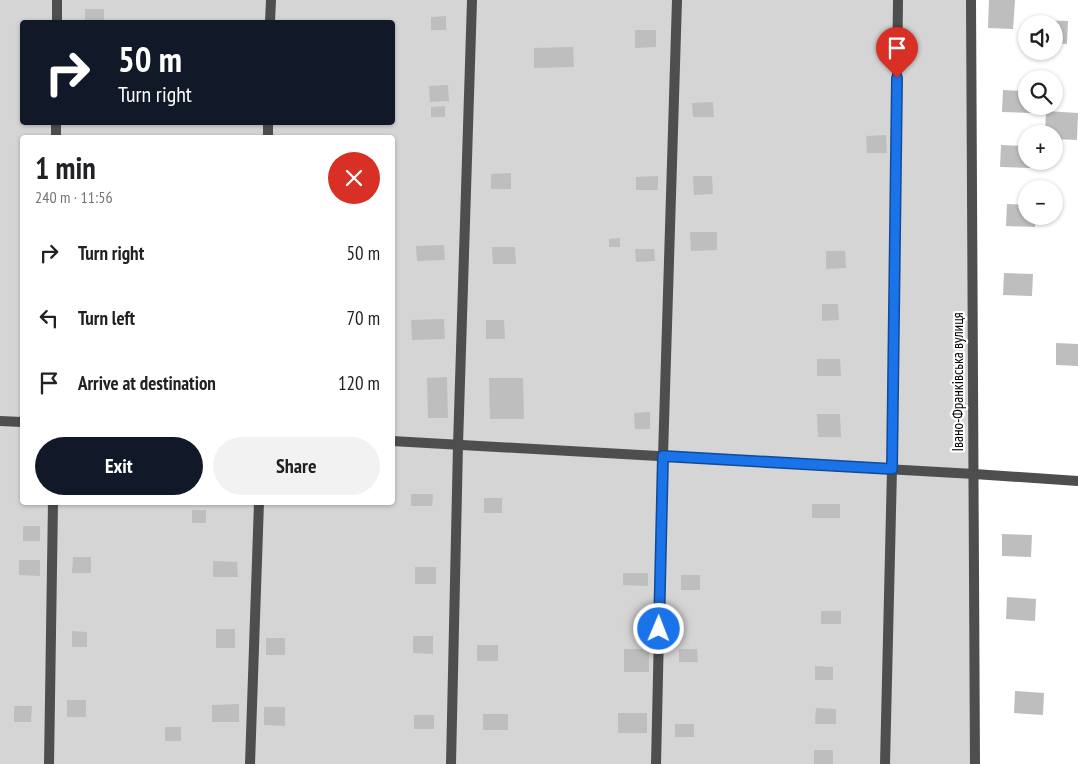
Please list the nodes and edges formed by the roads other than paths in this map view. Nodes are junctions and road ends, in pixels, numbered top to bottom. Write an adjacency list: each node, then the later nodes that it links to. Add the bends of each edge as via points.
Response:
1 (57, 0): 7 (street)
2 (271, 0): 8 (street)
3 (472, 0): 12 (street)
4 (678, 0): 13 (street)
5 (898, 0): 14 (street)
6 (971, 0): 15 (street, Івано-Франківська вулиця)
7 (57, 20)
8 (270, 20)
9 (0, 421): 10 (street)
10 (20, 422)
11 (395, 441): 12 (street)
12 (458, 445): 13 (street); 21 (street)
13 (663, 456): 14 (street); 22 (street)
14 (892, 469): 15 (street); 23 (street)
15 (974, 474): 16 (street); 24 (street, Івано-Франківська вулиця)
16 (1078, 481)
17 (53, 505): 19 (street)
18 (259, 505): 20 (street)
19 (49, 764)
20 (250, 764)
21 (451, 764)
22 (656, 764)
23 (885, 764)
24 (976, 764)

